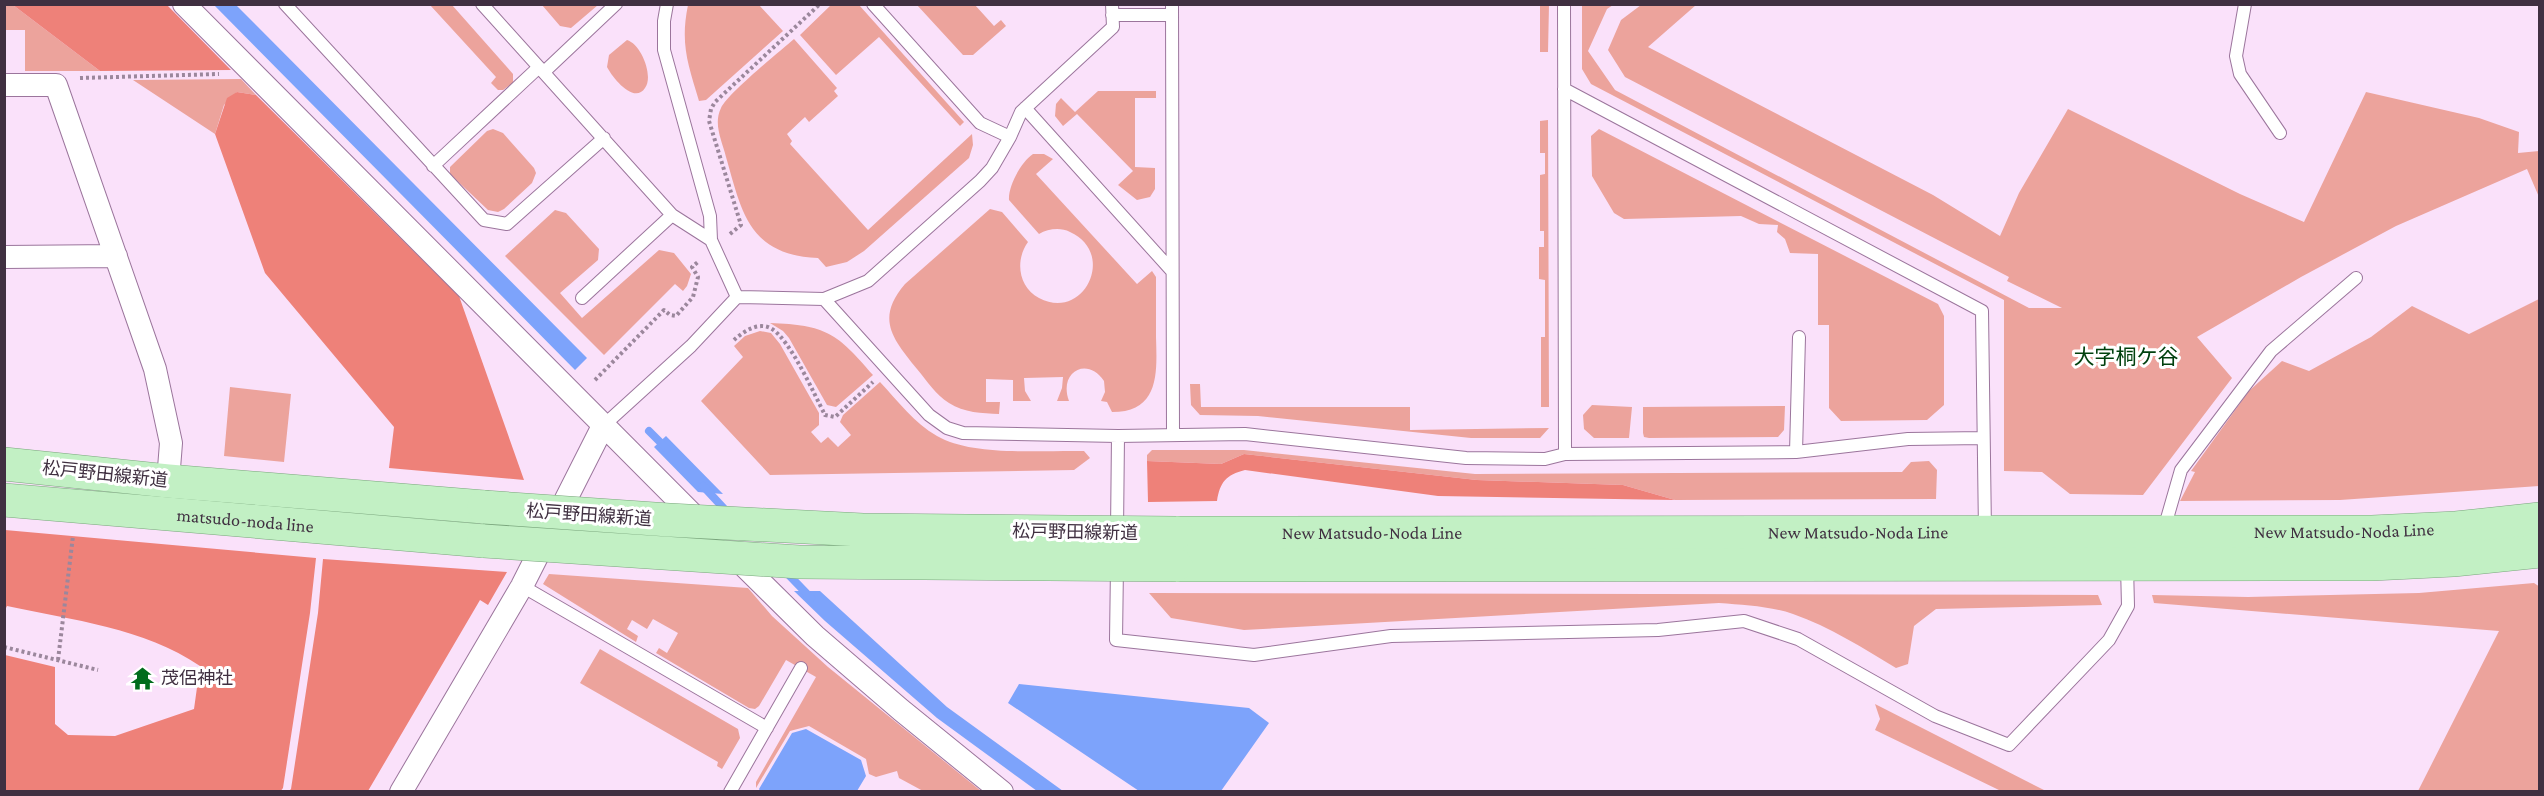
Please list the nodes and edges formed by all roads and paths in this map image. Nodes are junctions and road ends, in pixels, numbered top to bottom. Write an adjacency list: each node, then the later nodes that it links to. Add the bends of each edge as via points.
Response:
1 (184, 4): 12 (street)
2 (285, 4): 20 (lane)
3 (482, 4): 11 (lane)
4 (616, 4): 11 (lane)
5 (667, 4): 22 (lane, via 664,50 710,216)
6 (873, 4): 18 (lane, via 980,123)
7 (1564, 4): 15 (lane)
8 (2245, 4): 17 (lane, via 2236,56 2240,74)
9 (1112, 10): 10 (lane); 16 (lane, via 1113,27)
10 (1172, 10): 25 (lane)
11 (541, 69): 19 (lane); 20 (lane)
12 (251, 74): 14 (path, via 82,77); 33 (street)
13 (4, 85): 14 (street)
14 (56, 85): 23 (street)
15 (1564, 89): 36 (lane, via 1982,311); 38 (lane)
16 (1025, 108): 18 (lane); 25 (lane)
17 (2280, 133)
18 (1011, 137): 29 (lane, via 980,181 868,281)
19 (604, 138): 20 (lane, via 507,224 484,220); 21 (lane)
20 (433, 166)
21 (672, 214): 22 (lane); 28 (lane)
22 (711, 240): 27 (lane)
23 (116, 256): 24 (street); 40 (street, via 155,369 171,443)
24 (4, 257)
25 (1172, 271): 34 (lane)
26 (2356, 278): 44 (lane, via 2271,351 2181,470)
27 (736, 297): 29 (lane); 33 (lane, via 691,346)
28 (582, 298)
29 (824, 299): 32 (lane)
30 (1799, 337): 37 (lane)
31 (734, 340): 32 (path, via 745,330 771,328 797,362 825,415 835,417)
32 (887, 369): 35 (lane, via 929,415 947,428 963,433)
33 (603, 426): 51 (street); 59 (street, via 815,636)
34 (1173, 434): 35 (lane); 38 (lane, via 1245,434 1466,458 1545,459)
35 (1118, 436): 50 (lane, via 1116,640 1254,655 1391,636 1658,630 1743,621 1798,639 1935,716 2009,745 2109,640 2128,606)
36 (1983, 438): 37 (lane, via 1908,439); 47 (lane)
37 (1796, 452): 38 (lane)
38 (1565, 454)
39 (4, 464): 40 (main road, 松戸野田線新道)
40 (168, 481): 45 (main road, 松戸野田線新道, bridge, via 669,520 863,530)
41 (4, 500): 46 (main road, matsudo-noda line)
42 (2540, 519): 44 (main road, New Matsudo-Noda Line, via 2372,532)
43 (74, 529): 53 (path)
44 (2163, 532): 47 (main road, New Matsudo-Noda Line)
45 (1176, 533): 47 (main road, New Matsudo-Noda Line)
46 (484, 541): 49 (main road, 松戸野田線新道, bridge, via 810,562)
47 (1985, 548): 49 (main road, New Matsudo-Noda Line); 50 (main road, New Matsudo-Noda Line)
48 (2540, 551): 50 (main road, New Matsudo-Noda Line, via 2372,564)
49 (1176, 565)
50 (2127, 565)
51 (522, 586): 56 (lane); 57 (street)
52 (4, 647): 53 (path)
53 (58, 660): 55 (path)
54 (801, 668): 56 (lane)
55 (98, 670)
56 (767, 728): 58 (lane)
57 (400, 792)
58 (730, 792)
59 (1002, 792)

